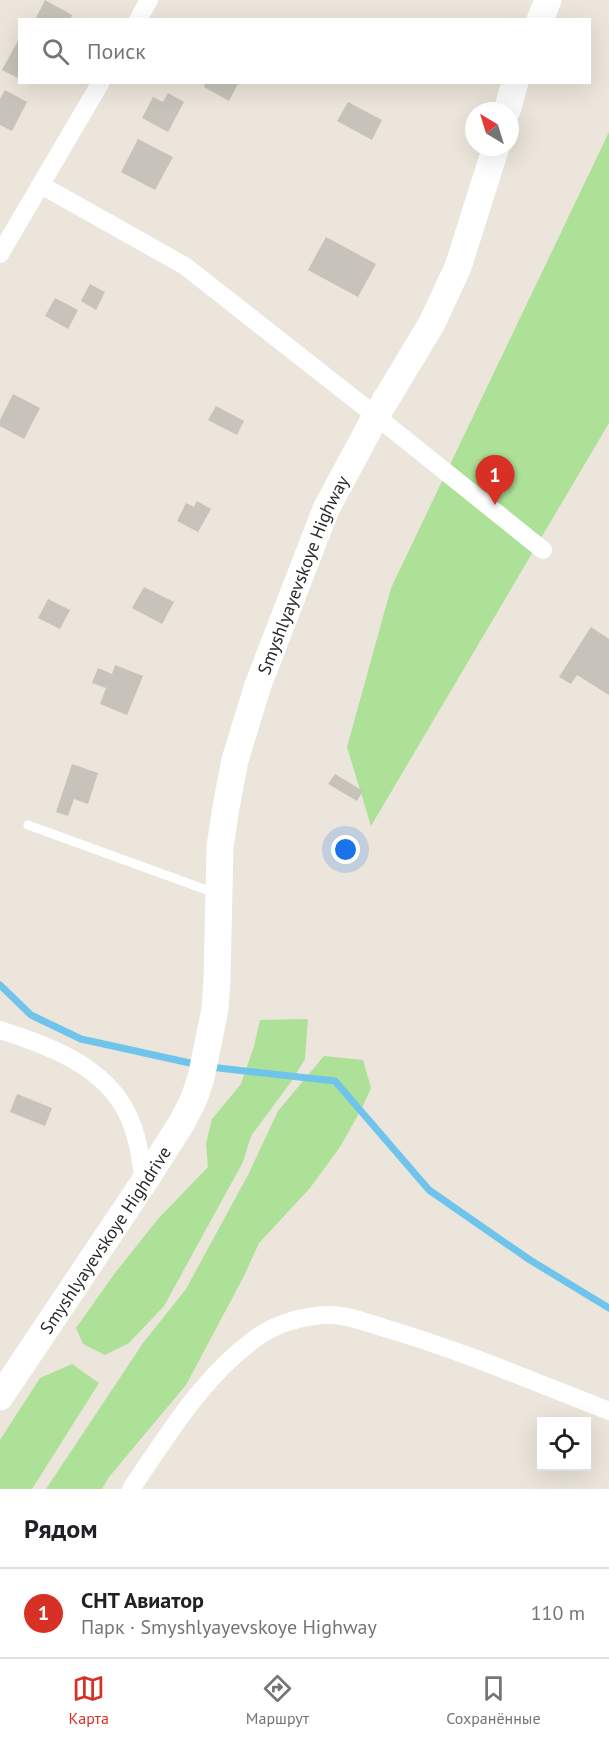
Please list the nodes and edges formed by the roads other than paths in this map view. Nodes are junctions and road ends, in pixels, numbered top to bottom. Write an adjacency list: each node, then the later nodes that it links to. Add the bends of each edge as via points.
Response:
1 (149, 0): 3 (street)
2 (548, 0): 4 (street)
3 (139, 18)
4 (541, 18)
5 (100, 84): 9 (street)
6 (514, 84): 7 (street)
7 (509, 102)
8 (493, 156): 11 (street, Smyshlyayevskoye Highway, via 458,267 432,323)
9 (41, 185): 10 (street); 11 (street, via 185,266)
10 (0, 254)
11 (376, 416): 12 (street); 14 (street, Smyshlyayevskoye Highway, via 326,509 258,685 235,760 226,807)
12 (543, 550)
13 (28, 825): 14 (lane)
14 (218, 895): 16 (street, Smyshlyayevskoye Highway, via 218,980)
15 (0, 1030): 17 (street, via 34,1040 84,1066 109,1086 128,1114 138,1141)
16 (211, 1034): 17 (street, Smyshlyayevskoye Highdrive, via 193,1101)
17 (144, 1182): 18 (street, Smyshlyayevskoye Highdrive)
18 (0, 1396)
19 (609, 1411): 20 (street, via 420,1339 359,1320 329,1315 296,1319 258,1337 224,1364 185,1410)
20 (131, 1489)

